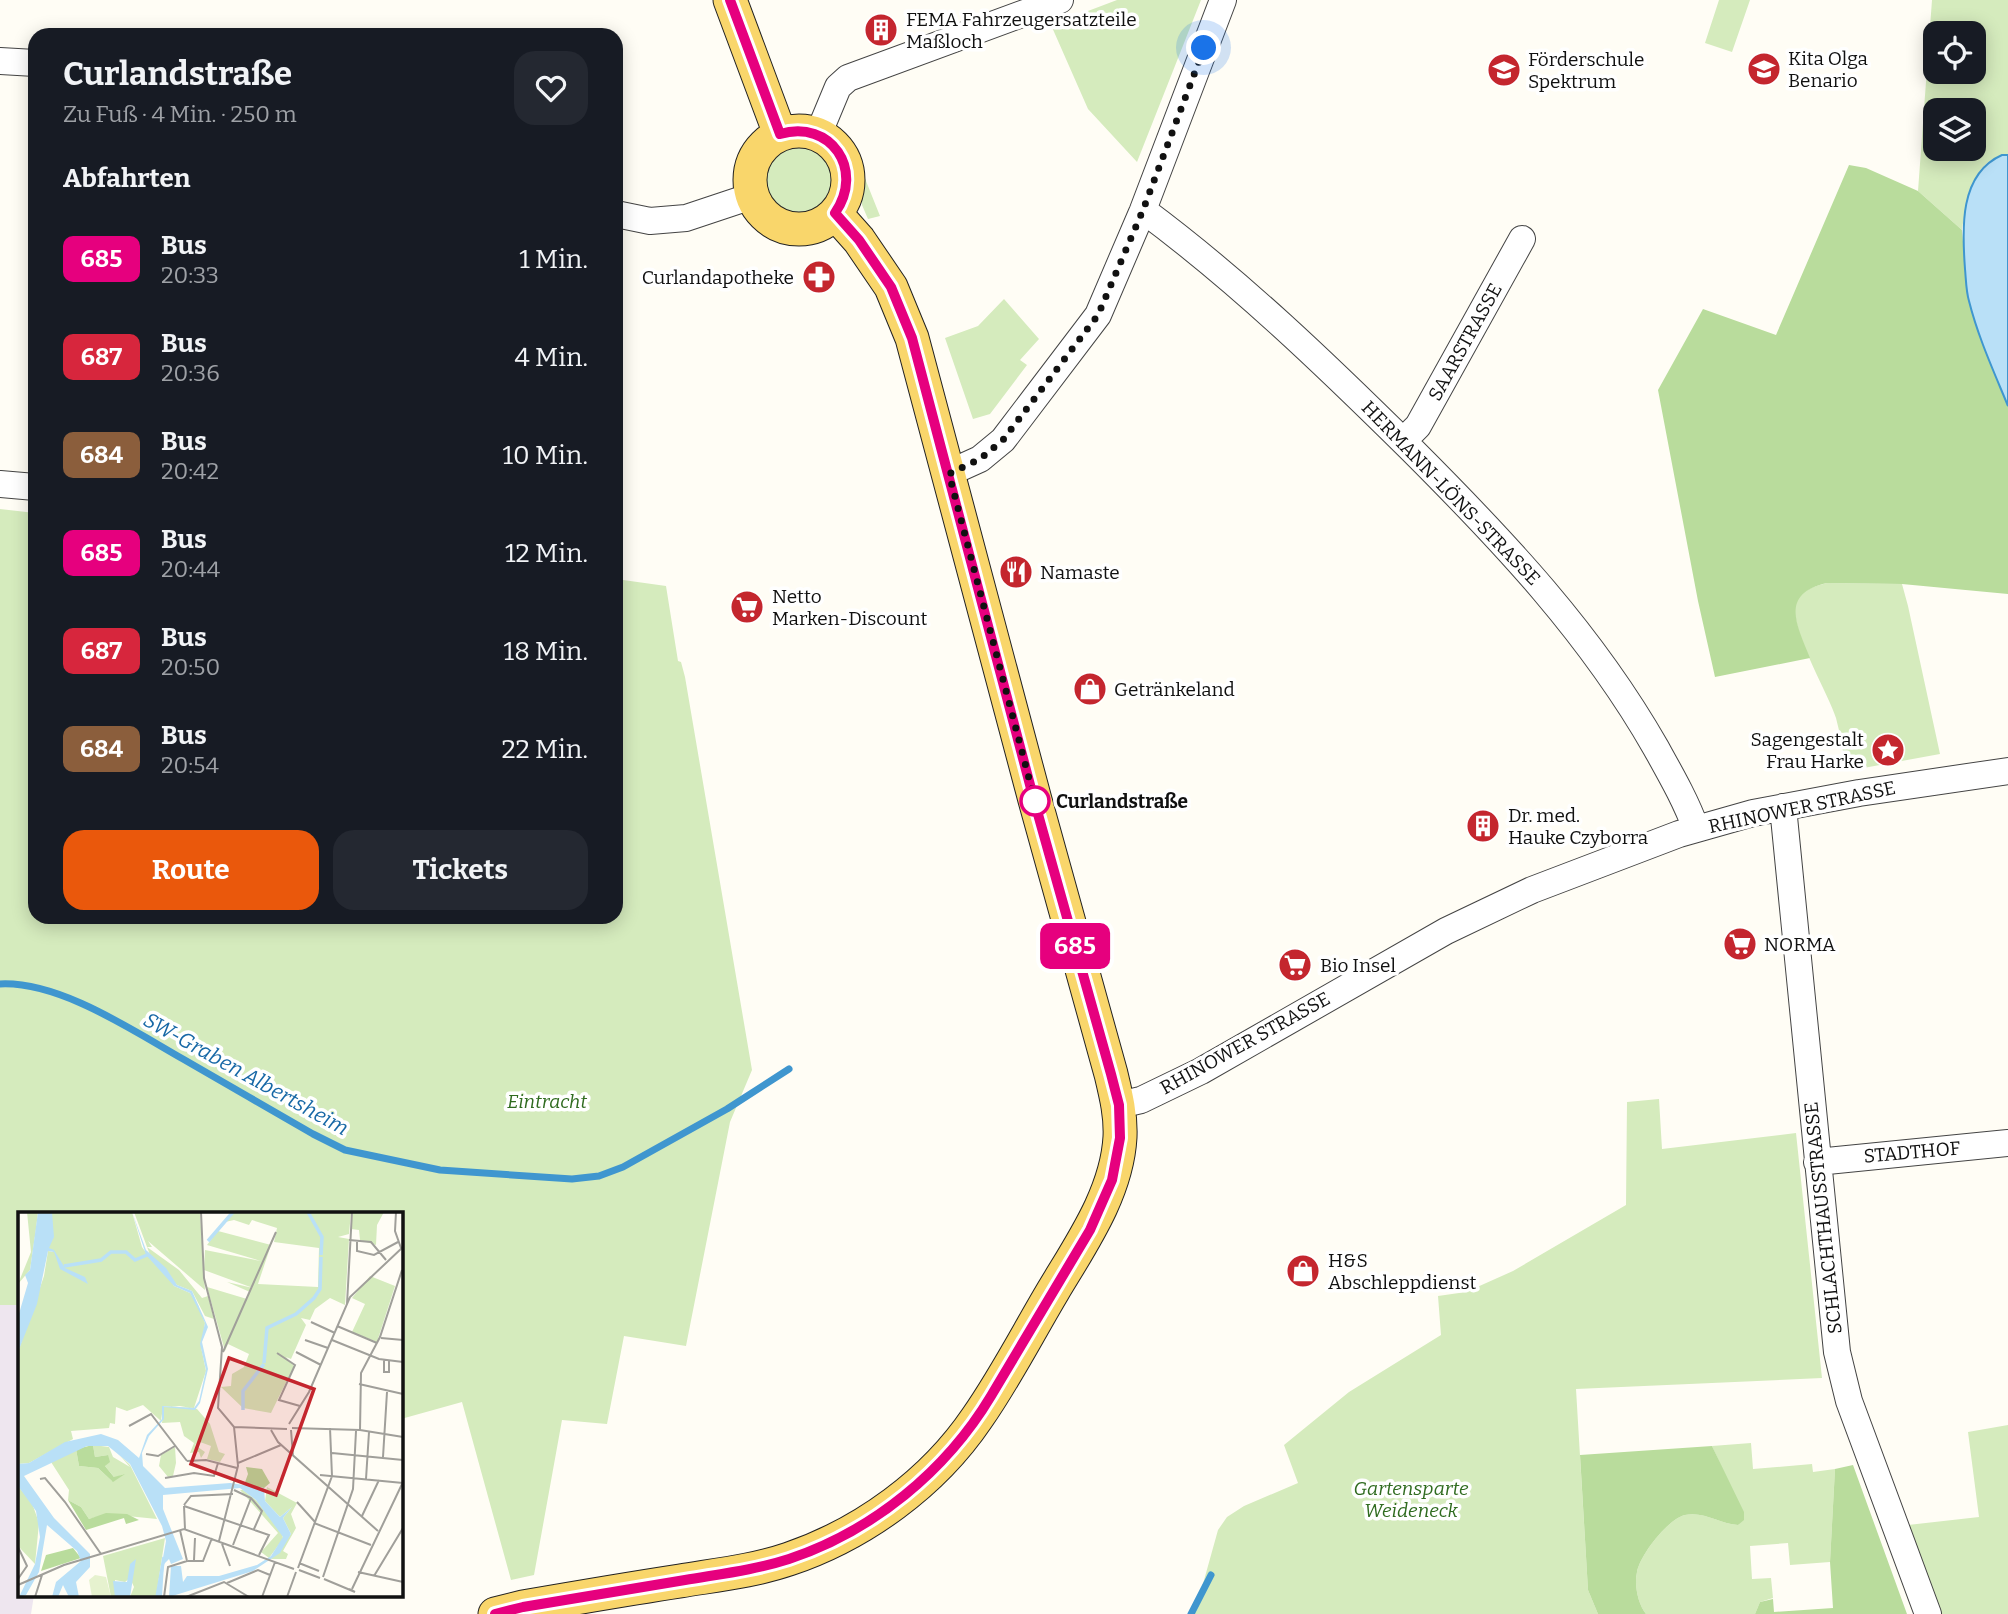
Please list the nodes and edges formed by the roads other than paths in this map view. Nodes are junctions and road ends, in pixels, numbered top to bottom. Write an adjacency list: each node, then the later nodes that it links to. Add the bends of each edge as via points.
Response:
1 (730, 0): 6 (main road)
2 (1060, 0): 7 (street, via 848,78 838,87)
3 (1223, 0): 9 (street)
4 (0, 61): 5 (street)
5 (28, 63)
6 (780, 134): 7 (main road, via 802,131); 8 (main road, via 765,144 754,160)
7 (818, 135): 10 (main road, via 833,145 846,169 847,188)
8 (752, 196): 10 (main road, via 763,214 789,228 810,228); 11 (street, via 686,218 650,221)
9 (1143, 210): 13 (street, HERMANN-LÖNS-STRASSE, via 1238,285); 14 (street, via 1098,315 1003,440 980,459)
10 (835, 213): 14 (main road, via 891,287 912,338)
11 (623, 215)
12 (1522, 239): 13 (street, SAARSTRASSE, via 1418,426)
13 (1403, 441): 19 (street, HERMANN-LÖNS-STRASSE, via 1562,609 1647,732)
14 (949, 474): 20 (main road)
15 (0, 484): 16 (street)
16 (28, 486)
17 (2008, 771): 18 (street, RHINOWER STRASSE)
18 (1783, 807): 19 (street, RHINOWER STRASSE); 22 (street, SCHLACHTHAUSSTRASSE)
19 (1696, 829): 20 (street, RHINOWER STRASSE, via 1532,890 1458,925 1201,1071)
20 (1119, 1105): 23 (main road, via 1120,1138 1112,1180 1090,1230 977,1419 908,1494 862,1525 789,1559)
21 (2008, 1143): 22 (street, STADTHOF)
22 (1816, 1162): 24 (street, SCHLACHTHAUSSTRASSE, via 1842,1377)
23 (495, 1614)
24 (1928, 1614)

